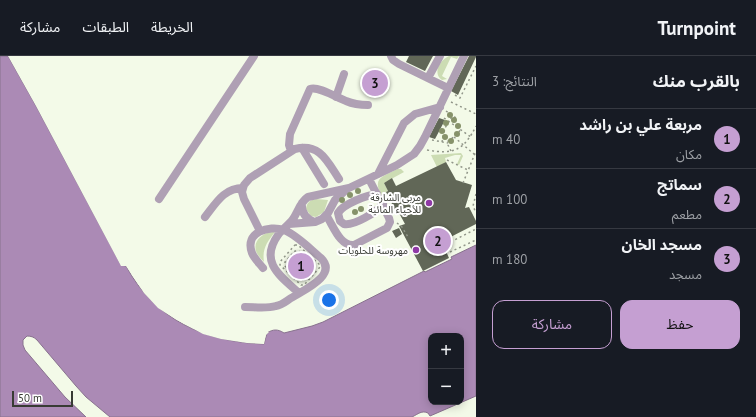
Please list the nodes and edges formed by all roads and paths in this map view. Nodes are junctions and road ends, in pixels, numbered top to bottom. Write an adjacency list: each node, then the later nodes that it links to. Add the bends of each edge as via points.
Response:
1 (254, 56): 43 (lane)
2 (391, 56): 7 (lane, via 399,64)
3 (440, 56): 7 (lane)
4 (464, 56): 8 (lane)
5 (476, 66): 8 (path, via 460,98)
6 (344, 74): 9 (lane)
7 (428, 78): 8 (lane)
8 (450, 91): 10 (lane)
9 (336, 97): 11 (lane, via 351,103); 28 (lane, via 315,88 308,90 290,134)
10 (444, 99): 12 (lane); 13 (path)
11 (368, 105)
12 (442, 108): 14 (path); 20 (lane); 34 (lane, via 415,114 404,123)
13 (476, 114)
14 (453, 115): 16 (path); 17 (path, via 457,118)
15 (442, 116): 16 (path)
16 (449, 121): 17 (path); 23 (path, via 443,132)
17 (453, 124): 19 (path)
18 (476, 126): 22 (path)
19 (460, 129): 21 (path); 22 (path)
20 (425, 137): 23 (path); 25 (lane)
21 (454, 137): 24 (path); 26 (path)
22 (471, 137): 26 (path)
23 (442, 142): 24 (path)
24 (448, 143): 30 (path)
25 (420, 146): 30 (path, via 431,151); 34 (lane, via 403,162)
26 (464, 146): 30 (path); 31 (path)
27 (302, 148): 28 (lane); 35 (lane, via 316,150 324,155); 38 (lane)
28 (291, 151): 39 (lane, via 250,178)
29 (476, 151): 31 (path)
30 (451, 152)
31 (474, 155): 33 (path)
32 (447, 160): 33 (path)
33 (468, 170): 37 (path)
34 (378, 174): 36 (lane)
35 (339, 179)
36 (369, 179): 40 (lane); 41 (lane)
37 (463, 183)
38 (324, 184)
39 (243, 188): 48 (lane, via 226,192); 54 (lane, via 244,199)
40 (349, 188): 44 (lane, via 311,195); 47 (lane, via 335,200)
41 (377, 194): 45 (lane); 45 (lane, via 366,196 343,207 338,214 339,219 344,224 350,224 374,212)
42 (476, 194): 46 (path, via 473,206)
43 (159, 199)
44 (302, 203): 50 (lane, via 305,216); 51 (lane)
45 (383, 204): 49 (lane)
46 (476, 213)
47 (326, 215): 49 (lane, via 343,242 349,245 385,229); 50 (lane)
48 (205, 217)
49 (390, 220): 55 (path, via 401,225)
50 (314, 222): 51 (lane)
51 (289, 224): 53 (lane)
52 (476, 229): 59 (path)
53 (283, 230): 54 (lane, via 270,228); 69 (lane, via 271,249 271,262 278,273); 69 (lane, via 292,234 326,264 325,271 317,281)
54 (260, 231): 66 (lane, via 254,237 251,248)
55 (408, 237)
56 (476, 240): 60 (path)
57 (295, 251): 58 (path); 58 (path, via 297,247); 61 (path)
58 (299, 251): 62 (path)
59 (433, 251)
60 (450, 252)
61 (290, 256): 63 (path); 68 (path, via 285,266)
62 (307, 257): 65 (path); 68 (path, via 314,268 304,280)
63 (293, 260): 65 (path, via 297,255); 67 (path, via 289,264)
64 (280, 262): 64 (path, via 295,245 298,245 320,265 320,268 304,285 301,285 280,265)
65 (303, 262): 67 (path, via 310,266 302,276)
66 (263, 268)
67 (296, 270): 68 (path)
68 (292, 273)
69 (299, 293): 70 (lane, via 276,306)
70 (245, 307)

